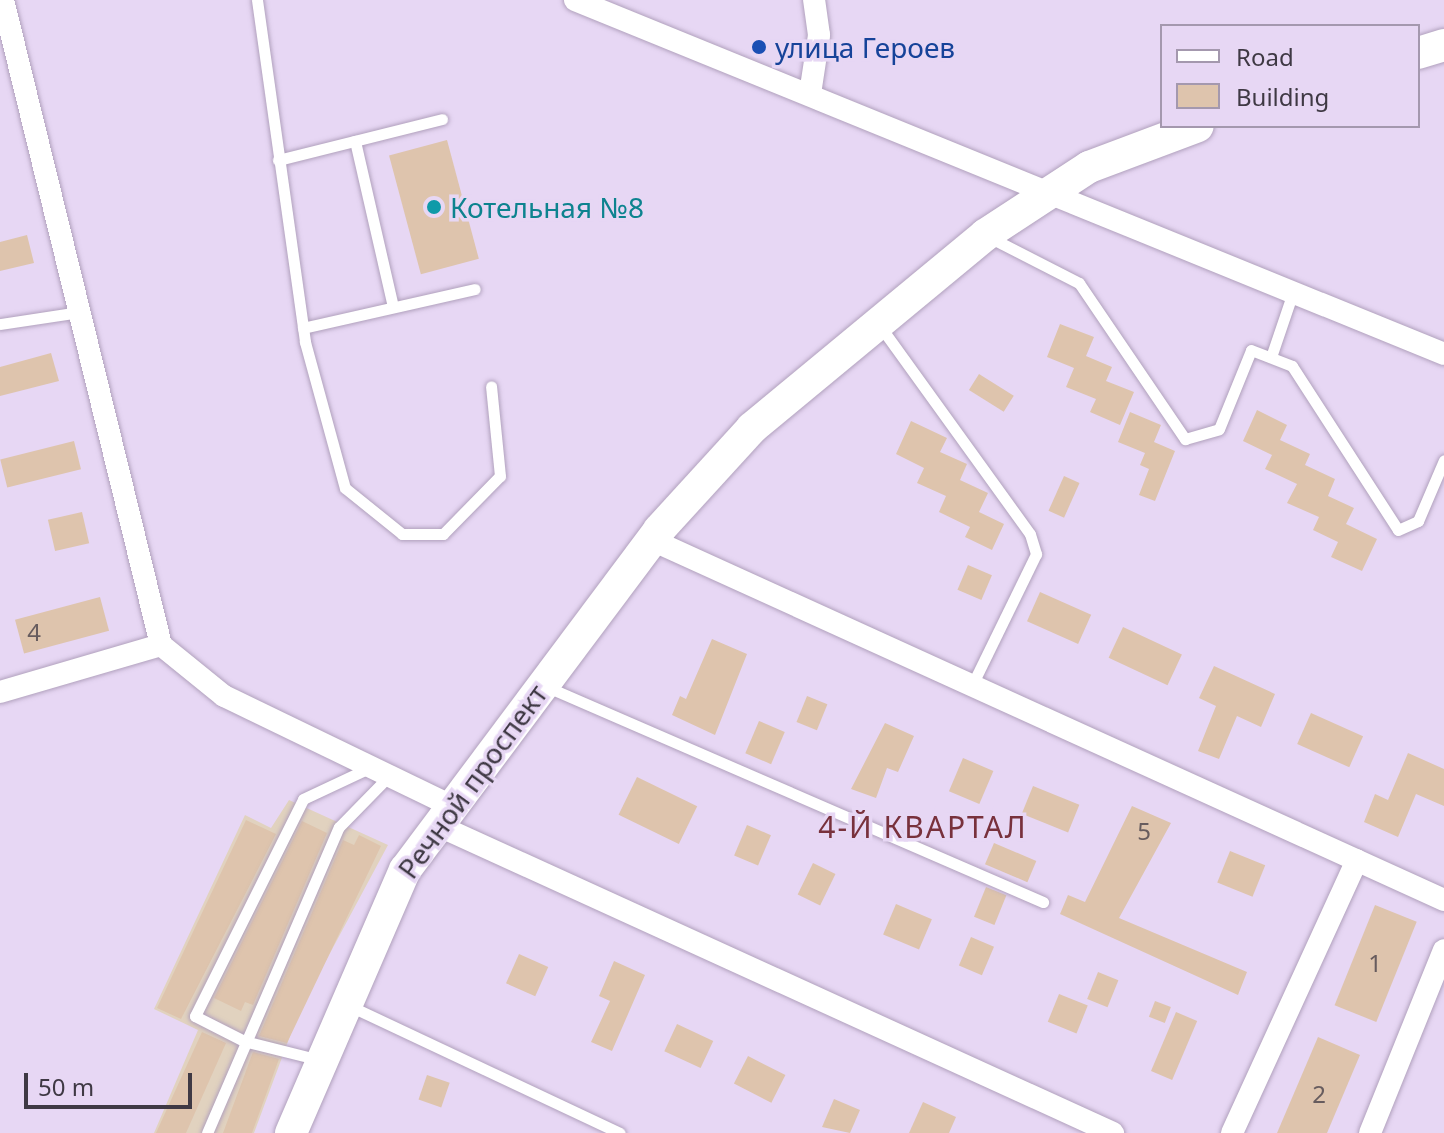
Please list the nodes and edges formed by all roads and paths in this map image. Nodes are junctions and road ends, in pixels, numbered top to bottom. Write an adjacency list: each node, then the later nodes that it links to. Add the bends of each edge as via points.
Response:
1 (3, 0): 17 (street)
2 (257, 0): 11 (lane)
3 (575, 0): 7 (street)
4 (814, 0): 7 (street, via 819,35)
5 (1444, 45): 6 (street)
6 (1420, 52)
7 (810, 94): 12 (street)
8 (442, 119): 10 (lane)
9 (1193, 128): 12 (street, via 1089,167)
10 (355, 141): 11 (lane); 16 (lane)
11 (278, 160): 20 (lane)
12 (1048, 192): 13 (street, Речной проспект); 15 (street)
13 (985, 235): 18 (street, Речной проспект); 22 (lane, via 1079,283 1185,439 1219,429 1251,350)
14 (475, 289): 16 (lane)
15 (1293, 292): 21 (street); 22 (lane)
16 (393, 307): 20 (lane)
17 (79, 312): 19 (lane); 26 (street)
18 (876, 320): 25 (street, Речной проспект, via 752,428); 28 (lane, via 1030,534 1036,554)
19 (0, 324)
20 (303, 328): 23 (lane, via 345,488 402,534 443,534 500,476)
21 (1444, 354)
22 (1271, 357): 24 (lane, via 1292,366 1398,530 1418,521)
23 (491, 386)
24 (1444, 460)
25 (652, 540): 27 (street, Речной проспект); 28 (street)
26 (161, 645): 29 (street); 30 (street, via 224,696)
27 (541, 685): 31 (street, Речной проспект); 34 (lane)
28 (972, 685): 32 (street)
29 (0, 692)
30 (380, 772): 31 (street); 37 (lane, via 339,827); 37 (lane, via 303,799 195,1016)
31 (444, 816): 36 (street, Речной проспект, via 405,870); 42 (street)
32 (1357, 860): 33 (street); 43 (street)
33 (1444, 900)
34 (1043, 902)
35 (1444, 950): 44 (street)
36 (342, 1002): 38 (street, Речной проспект); 41 (lane)
37 (244, 1041): 38 (lane); 39 (lane)
38 (320, 1060): 40 (street, Речной проспект)
39 (207, 1133)
40 (291, 1133)
41 (620, 1133)
42 (1113, 1133)
43 (1232, 1133)
44 (1370, 1133)

